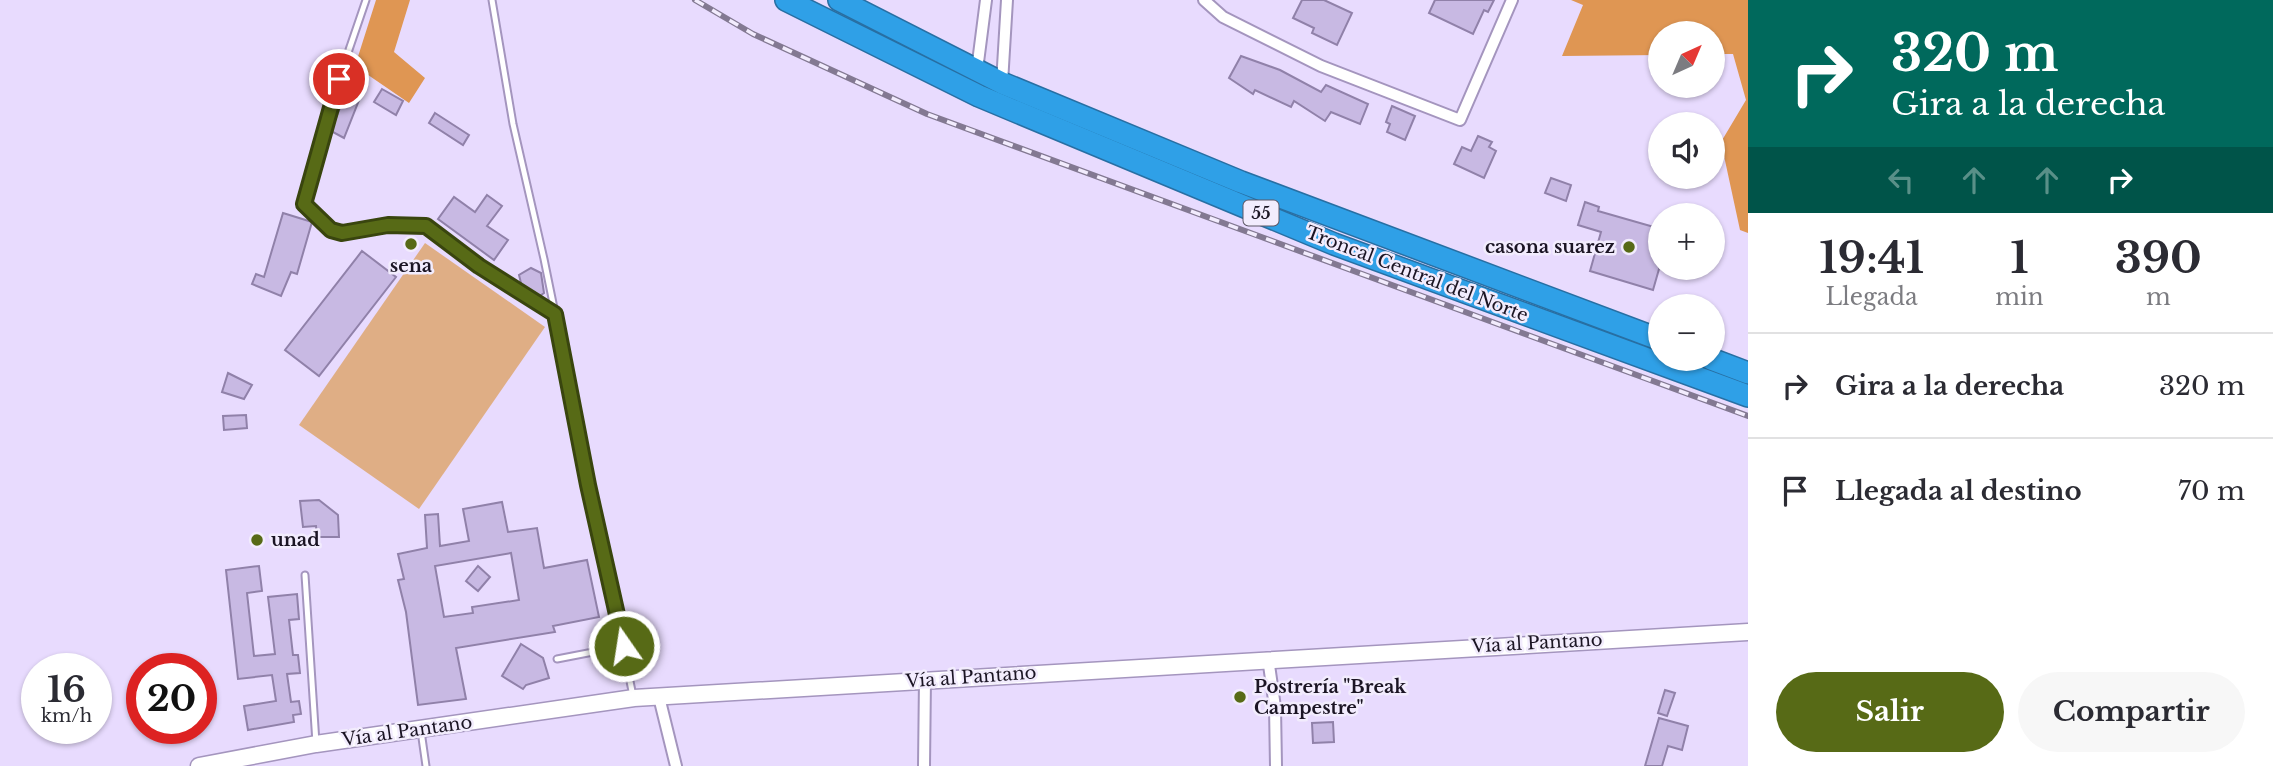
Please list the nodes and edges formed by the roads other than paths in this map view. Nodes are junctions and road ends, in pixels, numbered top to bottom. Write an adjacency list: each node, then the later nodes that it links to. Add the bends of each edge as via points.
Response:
1 (366, 0): 11 (lane, via 304,204 331,230 342,233 388,225 426,226)
2 (492, 0): 11 (lane, via 513,124)
3 (786, 0): 15 (highway, Troncal Central del Norte / 55, via 979,96 1334,244)
4 (839, 0): 9 (highway, Troncal Central del Norte / 55)
5 (986, 0): 9 (street)
6 (1007, 0): 10 (street)
7 (1204, 0): 8 (street, via 1223,17 1321,66 1460,120)
8 (1512, 0)
9 (978, 70): 10 (highway, Troncal Central del Norte / 55)
10 (1003, 83): 12 (highway, Troncal Central del Norte / 55, via 1241,182)
11 (555, 314): 18 (lane)
12 (1648, 335)
13 (1725, 365): 14 (highway)
14 (1748, 373)
15 (1748, 396)
16 (305, 575): 25 (lane)
17 (1748, 632): 19 (main road, Vía al Pantano)
18 (624, 646): 20 (lane); 23 (lane)
19 (1268, 658): 21 (main road, Vía al Pantano); 30 (street)
20 (557, 659)
21 (925, 680): 22 (main road, Vía al Pantano); 29 (street)
22 (659, 697): 23 (main road, Vía al Pantano); 28 (street)
23 (634, 698): 24 (main road, Vía al Pantano)
24 (421, 730): 25 (main road, Vía al Pantano); 27 (lane)
25 (316, 744): 26 (main road, Vía al Pantano)
26 (199, 766)
27 (426, 766)
28 (676, 766)
29 (924, 766)
30 (1276, 766)

